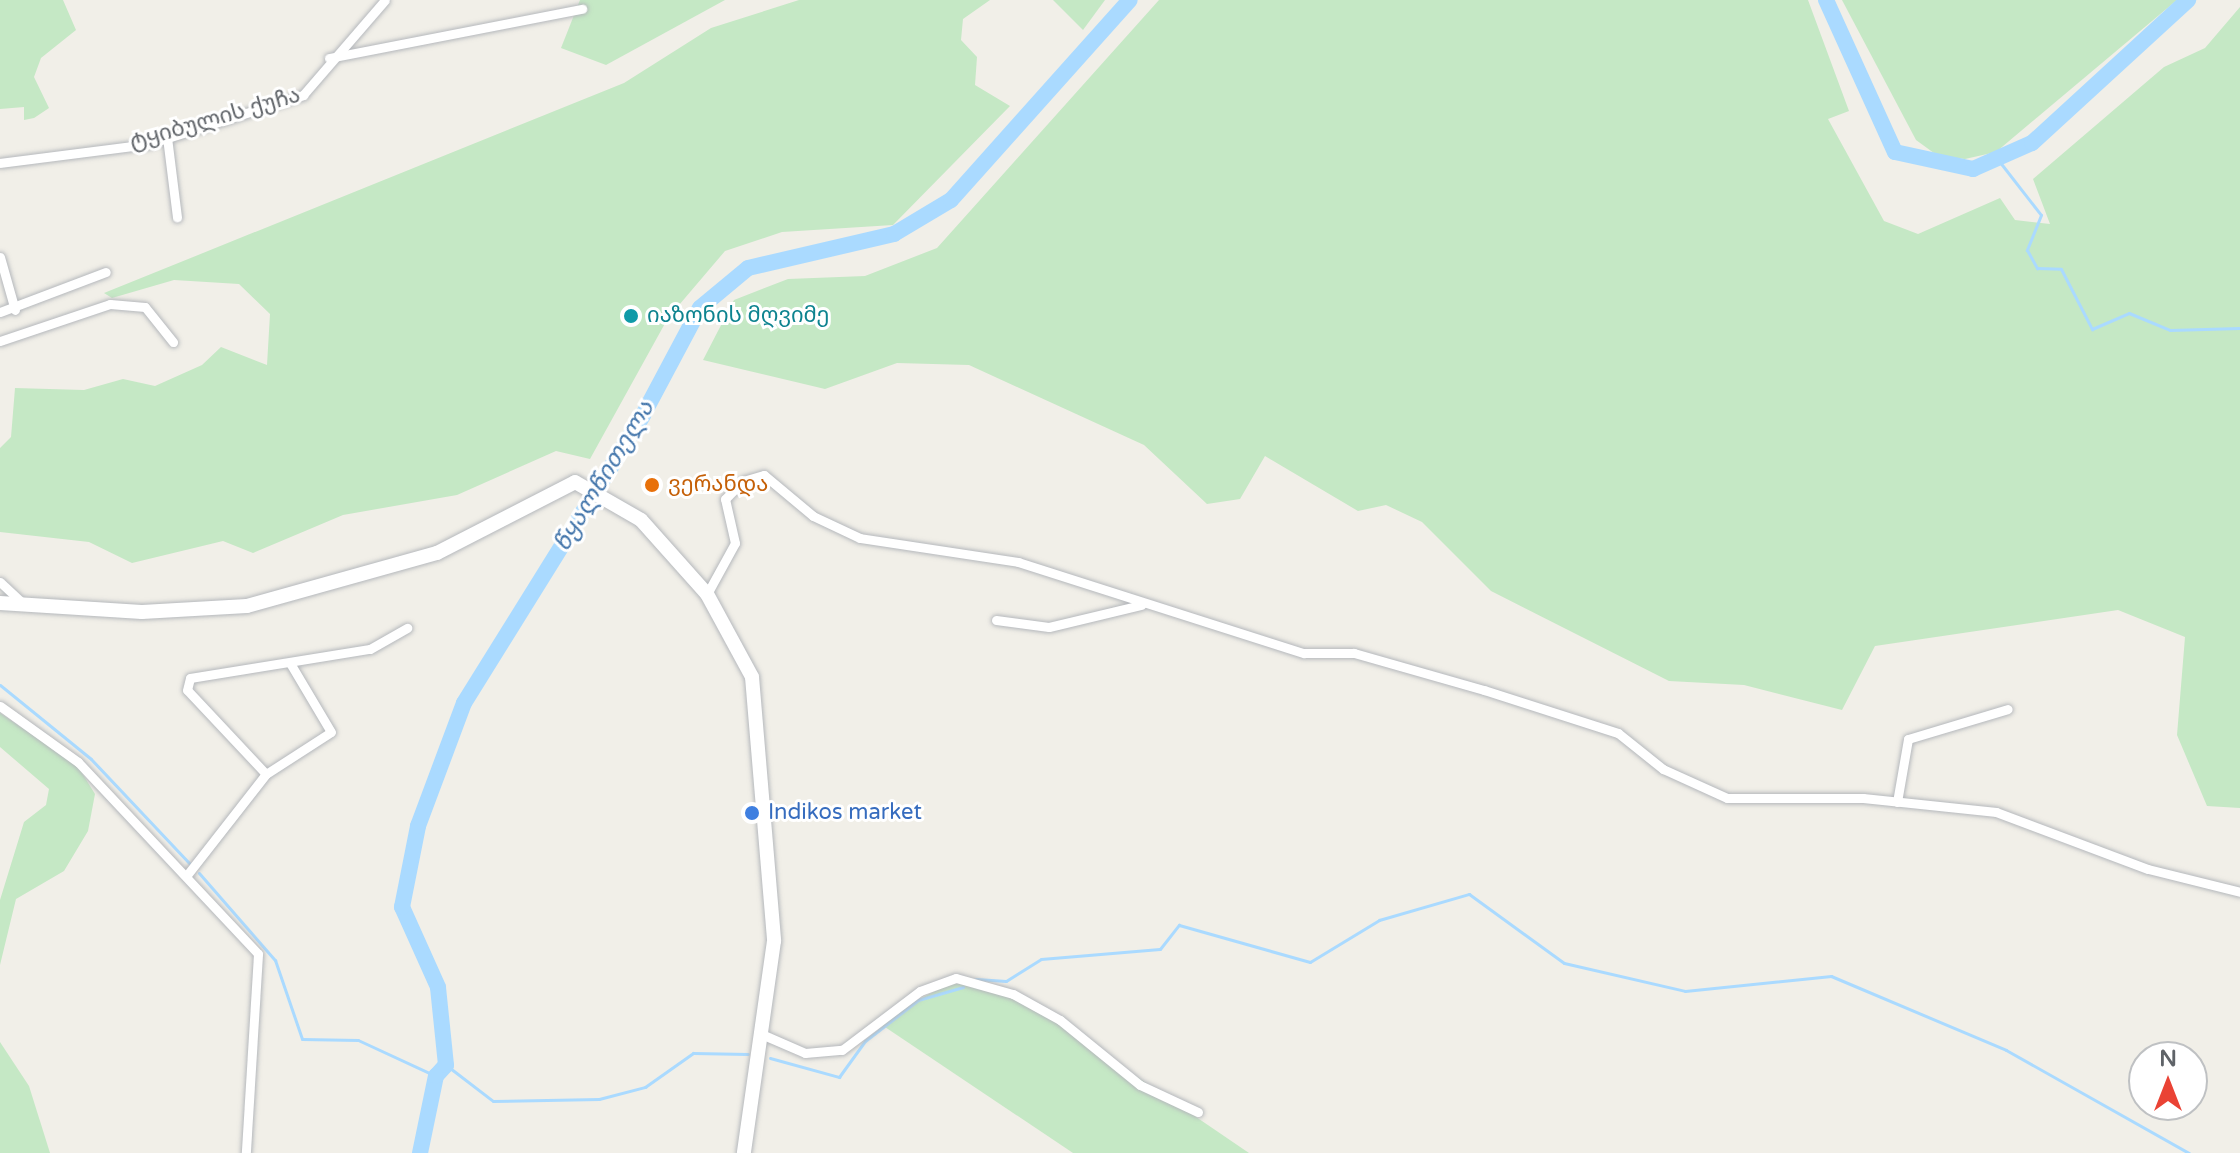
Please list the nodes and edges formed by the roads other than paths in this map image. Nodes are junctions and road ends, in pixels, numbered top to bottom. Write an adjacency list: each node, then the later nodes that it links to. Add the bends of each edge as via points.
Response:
1 (385, 0): 3 (street, ტყიბულის ქუჩა)
2 (582, 9): 3 (street)
3 (329, 58): 4 (street, ტყიბულის ქუჩა, via 303,95)
4 (167, 137): 5 (street, ტყიბულის ქუჩა); 6 (street)
5 (0, 163)
6 (177, 217)
7 (0, 257): 9 (street)
8 (106, 272): 9 (street)
9 (15, 310): 10 (street)
10 (0, 312)
11 (0, 341): 12 (street, via 110,304 145,307)
12 (173, 342)
13 (0, 582): 16 (street)
14 (707, 594): 16 (main road, via 624,507 586,483 571,483 437,553 247,606 180,613); 17 (street, via 735,543 725,499 764,475 813,516 852,536 1018,562); 27 (main road, via 752,677 774,941)
15 (0, 603): 16 (main road)
16 (24, 604)
17 (1142, 604): 18 (street, via 1049,627); 24 (street, via 1304,653 1354,653 1618,733 1663,769 1727,798)
18 (996, 620)
19 (407, 628): 20 (street, via 370,649)
20 (290, 663): 23 (street, via 331,732); 23 (street, via 185,683)
21 (0, 706): 25 (street, via 78,762)
22 (2008, 709): 24 (street, via 1908,739)
23 (266, 774): 25 (street)
24 (1897, 802): 26 (street, via 1996,812 2148,869)
25 (187, 875): 29 (street, via 258,954)
26 (2240, 892)
27 (759, 1033): 28 (street, via 805,1053 842,1050 920,991 956,978 1013,994 1060,1020 1140,1085); 30 (main road, via 745,1108)
28 (1198, 1112)
29 (246, 1153)
30 (744, 1153)

